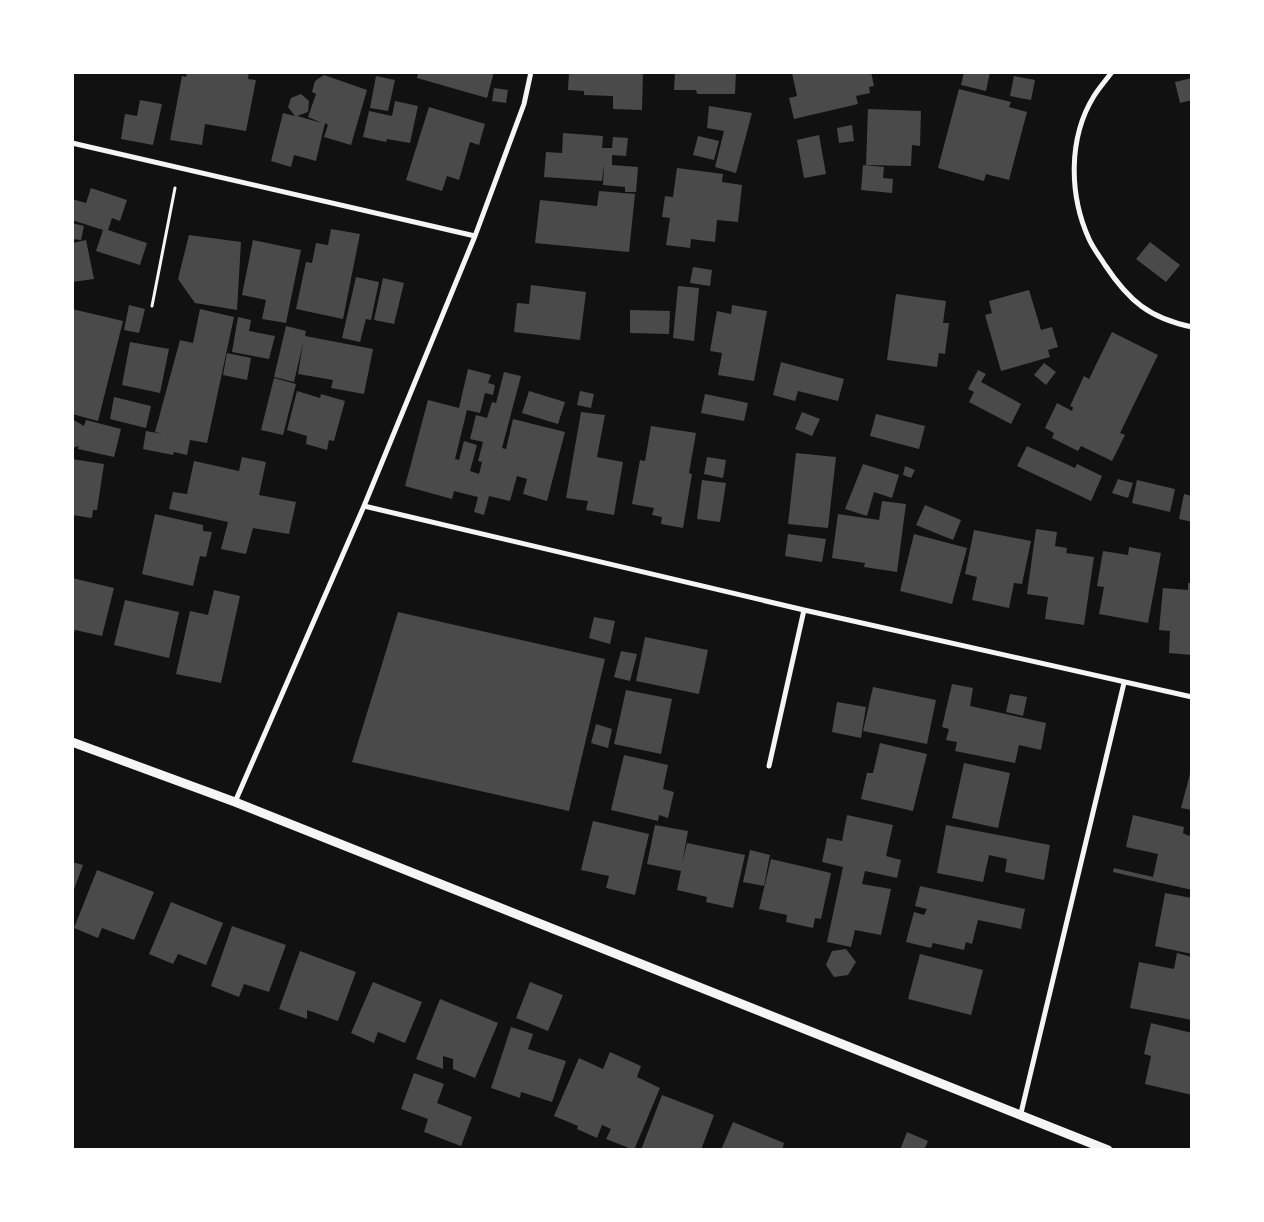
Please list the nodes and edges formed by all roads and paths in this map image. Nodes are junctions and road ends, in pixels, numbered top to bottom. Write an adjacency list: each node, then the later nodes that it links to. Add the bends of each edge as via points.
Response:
1 (531, 72): 5 (street, via 524,104)
2 (1112, 72): 7 (street, via 1093,97 1079,133 1074,169 1078,210 1090,240 1122,290 1149,312)
3 (72, 143): 4 (street)
4 (178, 168): 5 (street); 6 (path)
5 (475, 236): 8 (street)
6 (152, 306)
7 (1192, 327)
8 (364, 506): 9 (street); 14 (street)
9 (804, 610): 10 (street); 13 (street)
10 (1124, 683): 11 (street); 15 (street)
11 (1192, 697)
12 (72, 742): 14 (street)
13 (769, 766)
14 (235, 802): 15 (street, via 903,1069)
15 (1021, 1113): 16 (street)
16 (1108, 1150)

